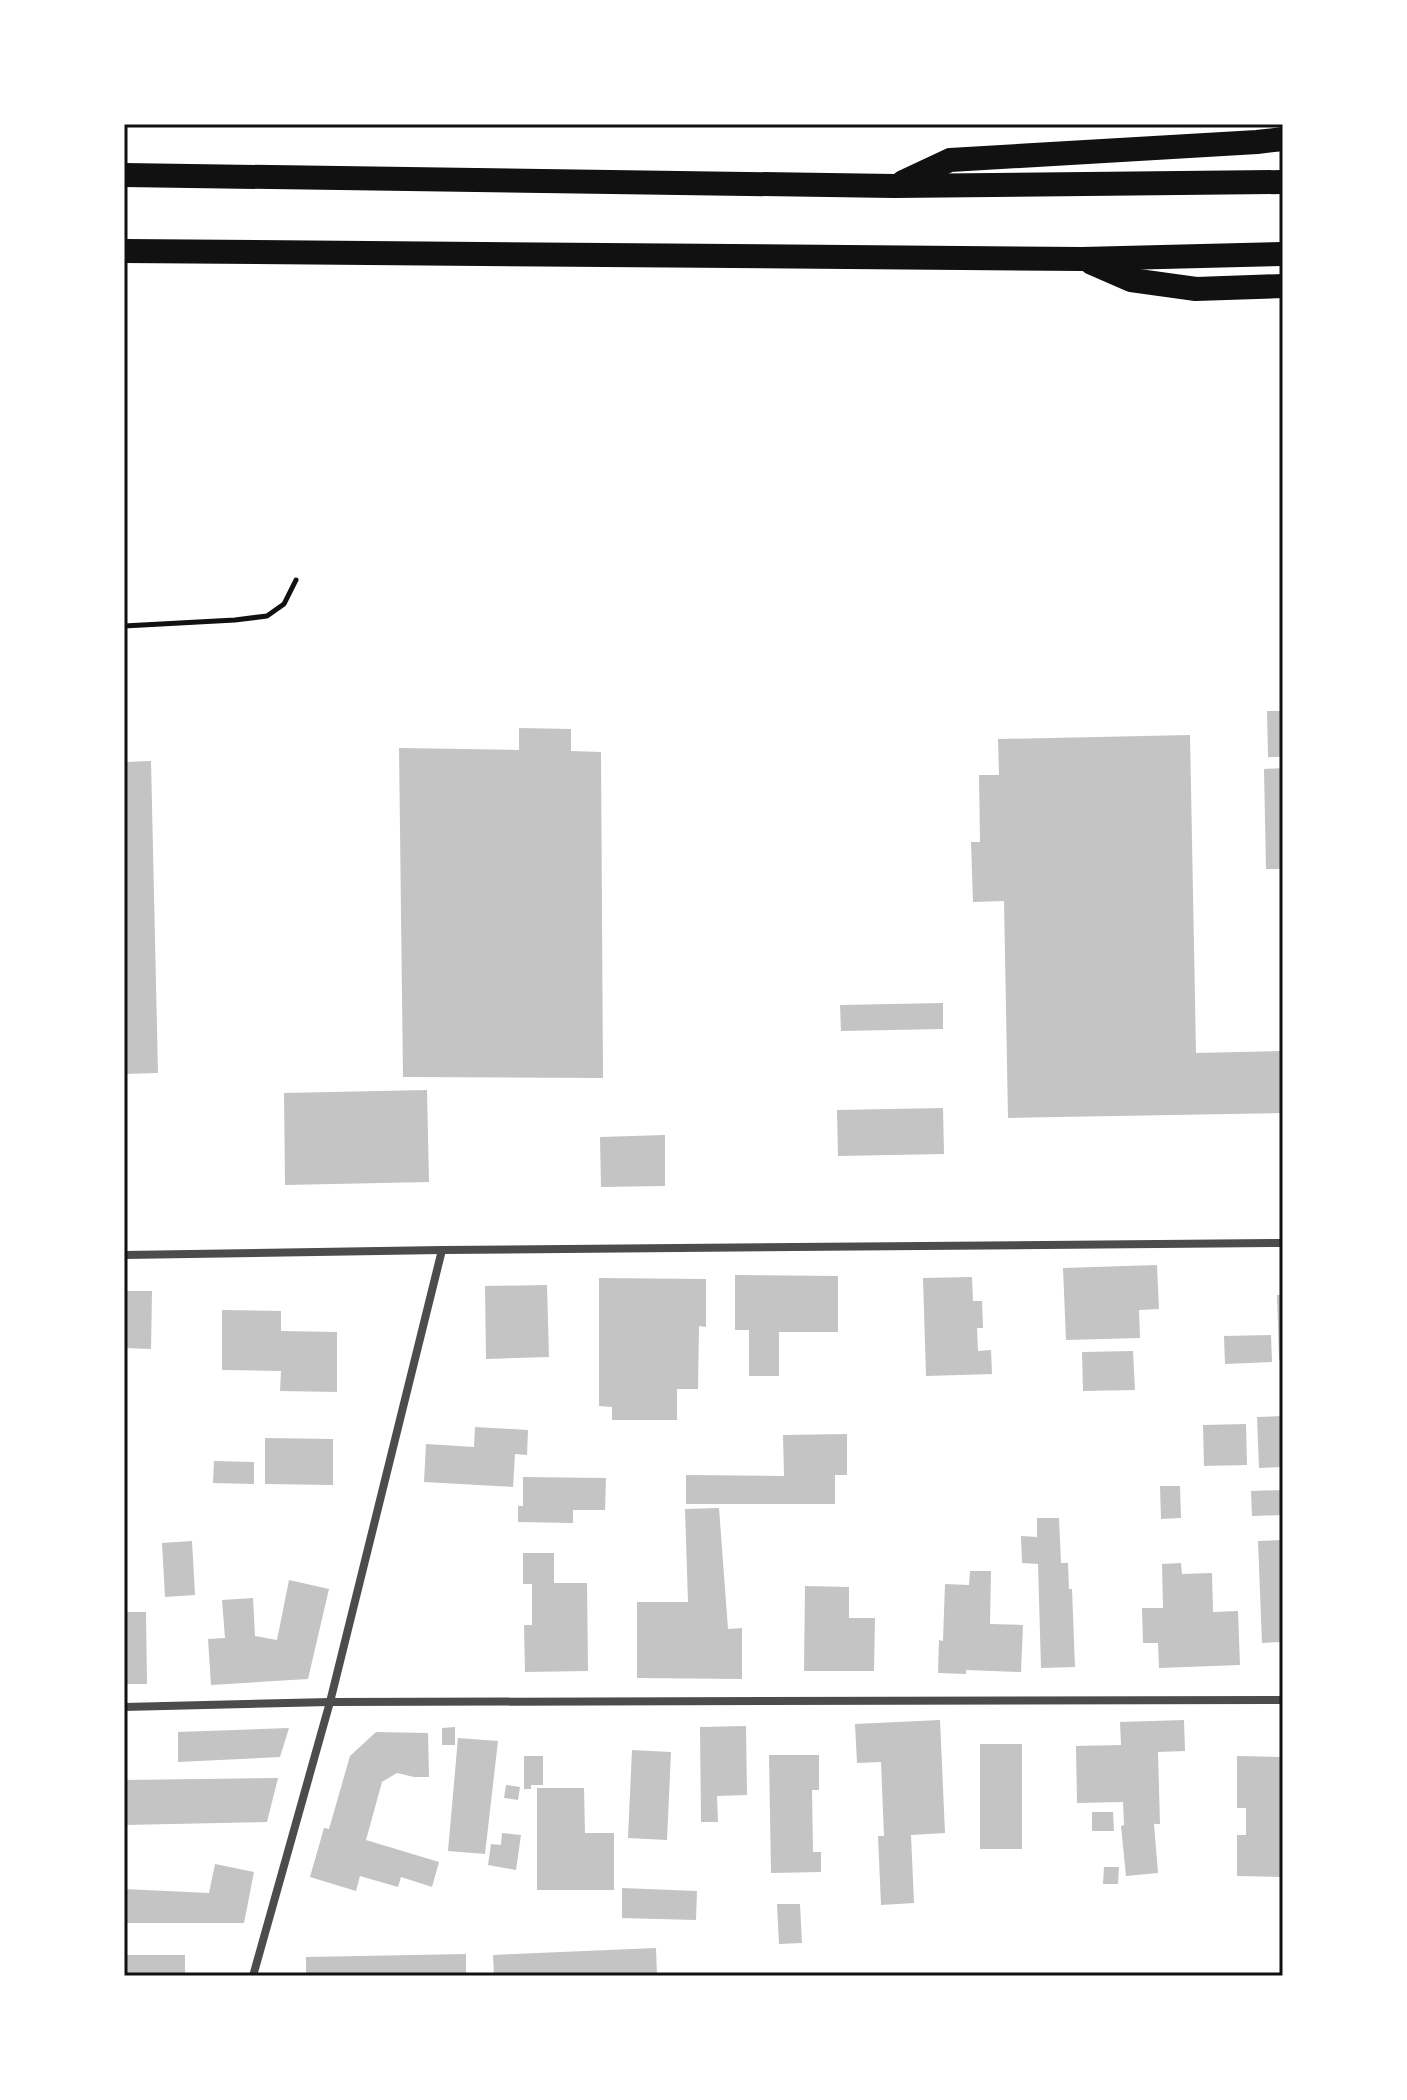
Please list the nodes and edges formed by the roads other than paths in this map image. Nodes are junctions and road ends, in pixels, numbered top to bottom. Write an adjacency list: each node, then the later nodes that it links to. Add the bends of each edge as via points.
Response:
1 (1283, 139): 4 (highway, via 950,160)
2 (124, 175): 4 (highway)
3 (1283, 182): 4 (highway)
4 (894, 186)
5 (124, 251): 7 (highway)
6 (1283, 254): 7 (highway)
7 (1082, 259): 8 (highway, via 1131,280 1196,289)
8 (1283, 286)
9 (1283, 1243): 10 (street)
10 (442, 1250): 11 (street); 13 (street)
11 (124, 1255)
12 (1283, 1700): 13 (street)
13 (330, 1702): 14 (street); 15 (street)
14 (124, 1707)
15 (253, 1976)

